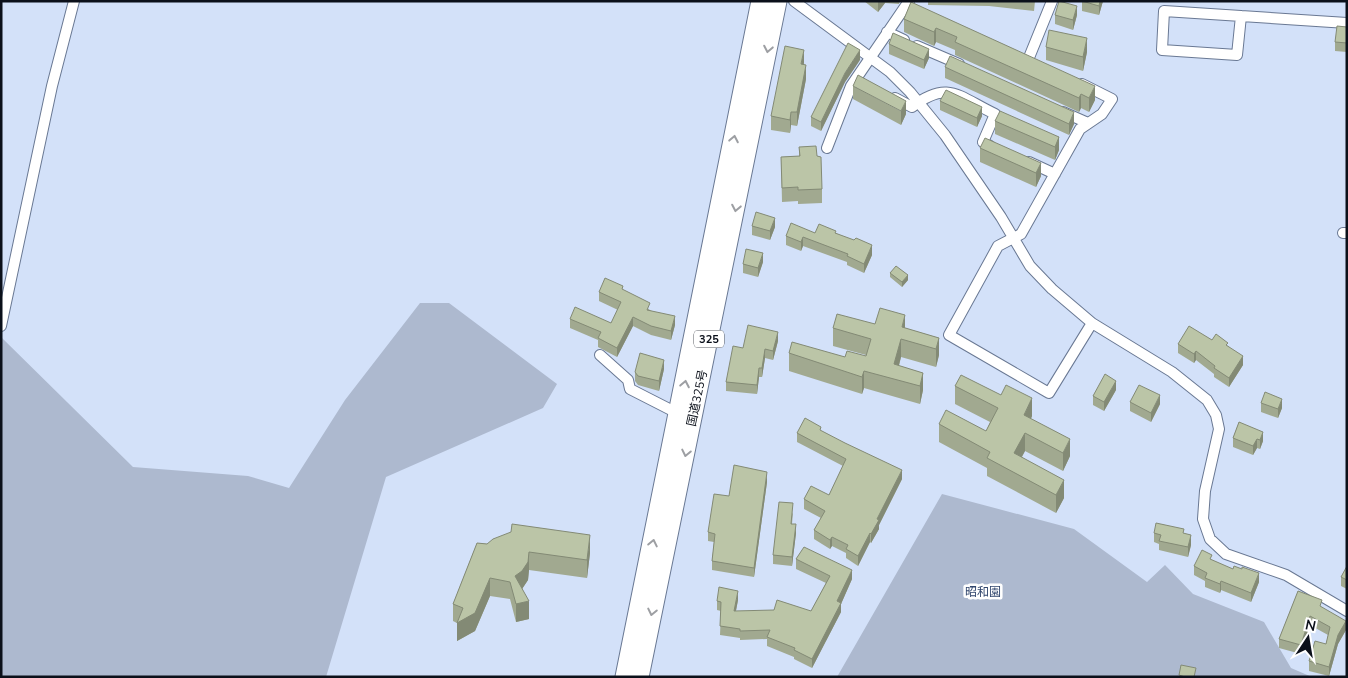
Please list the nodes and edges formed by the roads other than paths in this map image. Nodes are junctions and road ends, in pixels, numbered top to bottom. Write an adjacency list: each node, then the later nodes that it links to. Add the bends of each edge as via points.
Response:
1 (74, 1): 24 (street, via 52,86)
2 (761, 1): 26 (highway, 国道325号 / 325, one-way to 2)
3 (777, 1): 29 (highway, 国道325号 / 325, one-way to 29)
4 (794, 1): 11 (street)
5 (1052, 1): 10 (street, via 1032,62)
6 (911, 4): 9 (street)
7 (1241, 16): 7 (street, via 1164,11 1162,50 1237,55); 8 (street)
8 (1347, 23)
9 (887, 32): 11 (street); 12 (street)
10 (1015, 54)
11 (870, 58): 15 (street, via 890,72); 18 (street, via 843,105)
12 (966, 68)
13 (1072, 79): 17 (street, via 1112,99 1102,114)
14 (888, 95): 15 (street, via 912,107)
15 (918, 102): 19 (street, via 937,91 949,91 999,116 983,142); 22 (street, via 945,135)
16 (1053, 107): 17 (street)
17 (1088, 123): 21 (street, via 1066,146)
18 (828, 148)
19 (1001, 150)
20 (1019, 158): 21 (street)
21 (1055, 174): 22 (street, via 1021,234)
22 (1013, 238): 23 (street, via 1030,266); 23 (street, via 998,246 949,335 1049,393)
23 (1092, 323): 27 (street, via 1172,372 1207,400 1216,414 1220,429 1205,491 1203,519 1210,539 1226,554 1286,576)
24 (1, 326)
25 (600, 355): 26 (street, via 628,380 630,389)
26 (679, 414): 28 (highway, 国道325号 / 325, one-way to 26)
27 (1347, 611)
28 (625, 677)
29 (639, 677)

